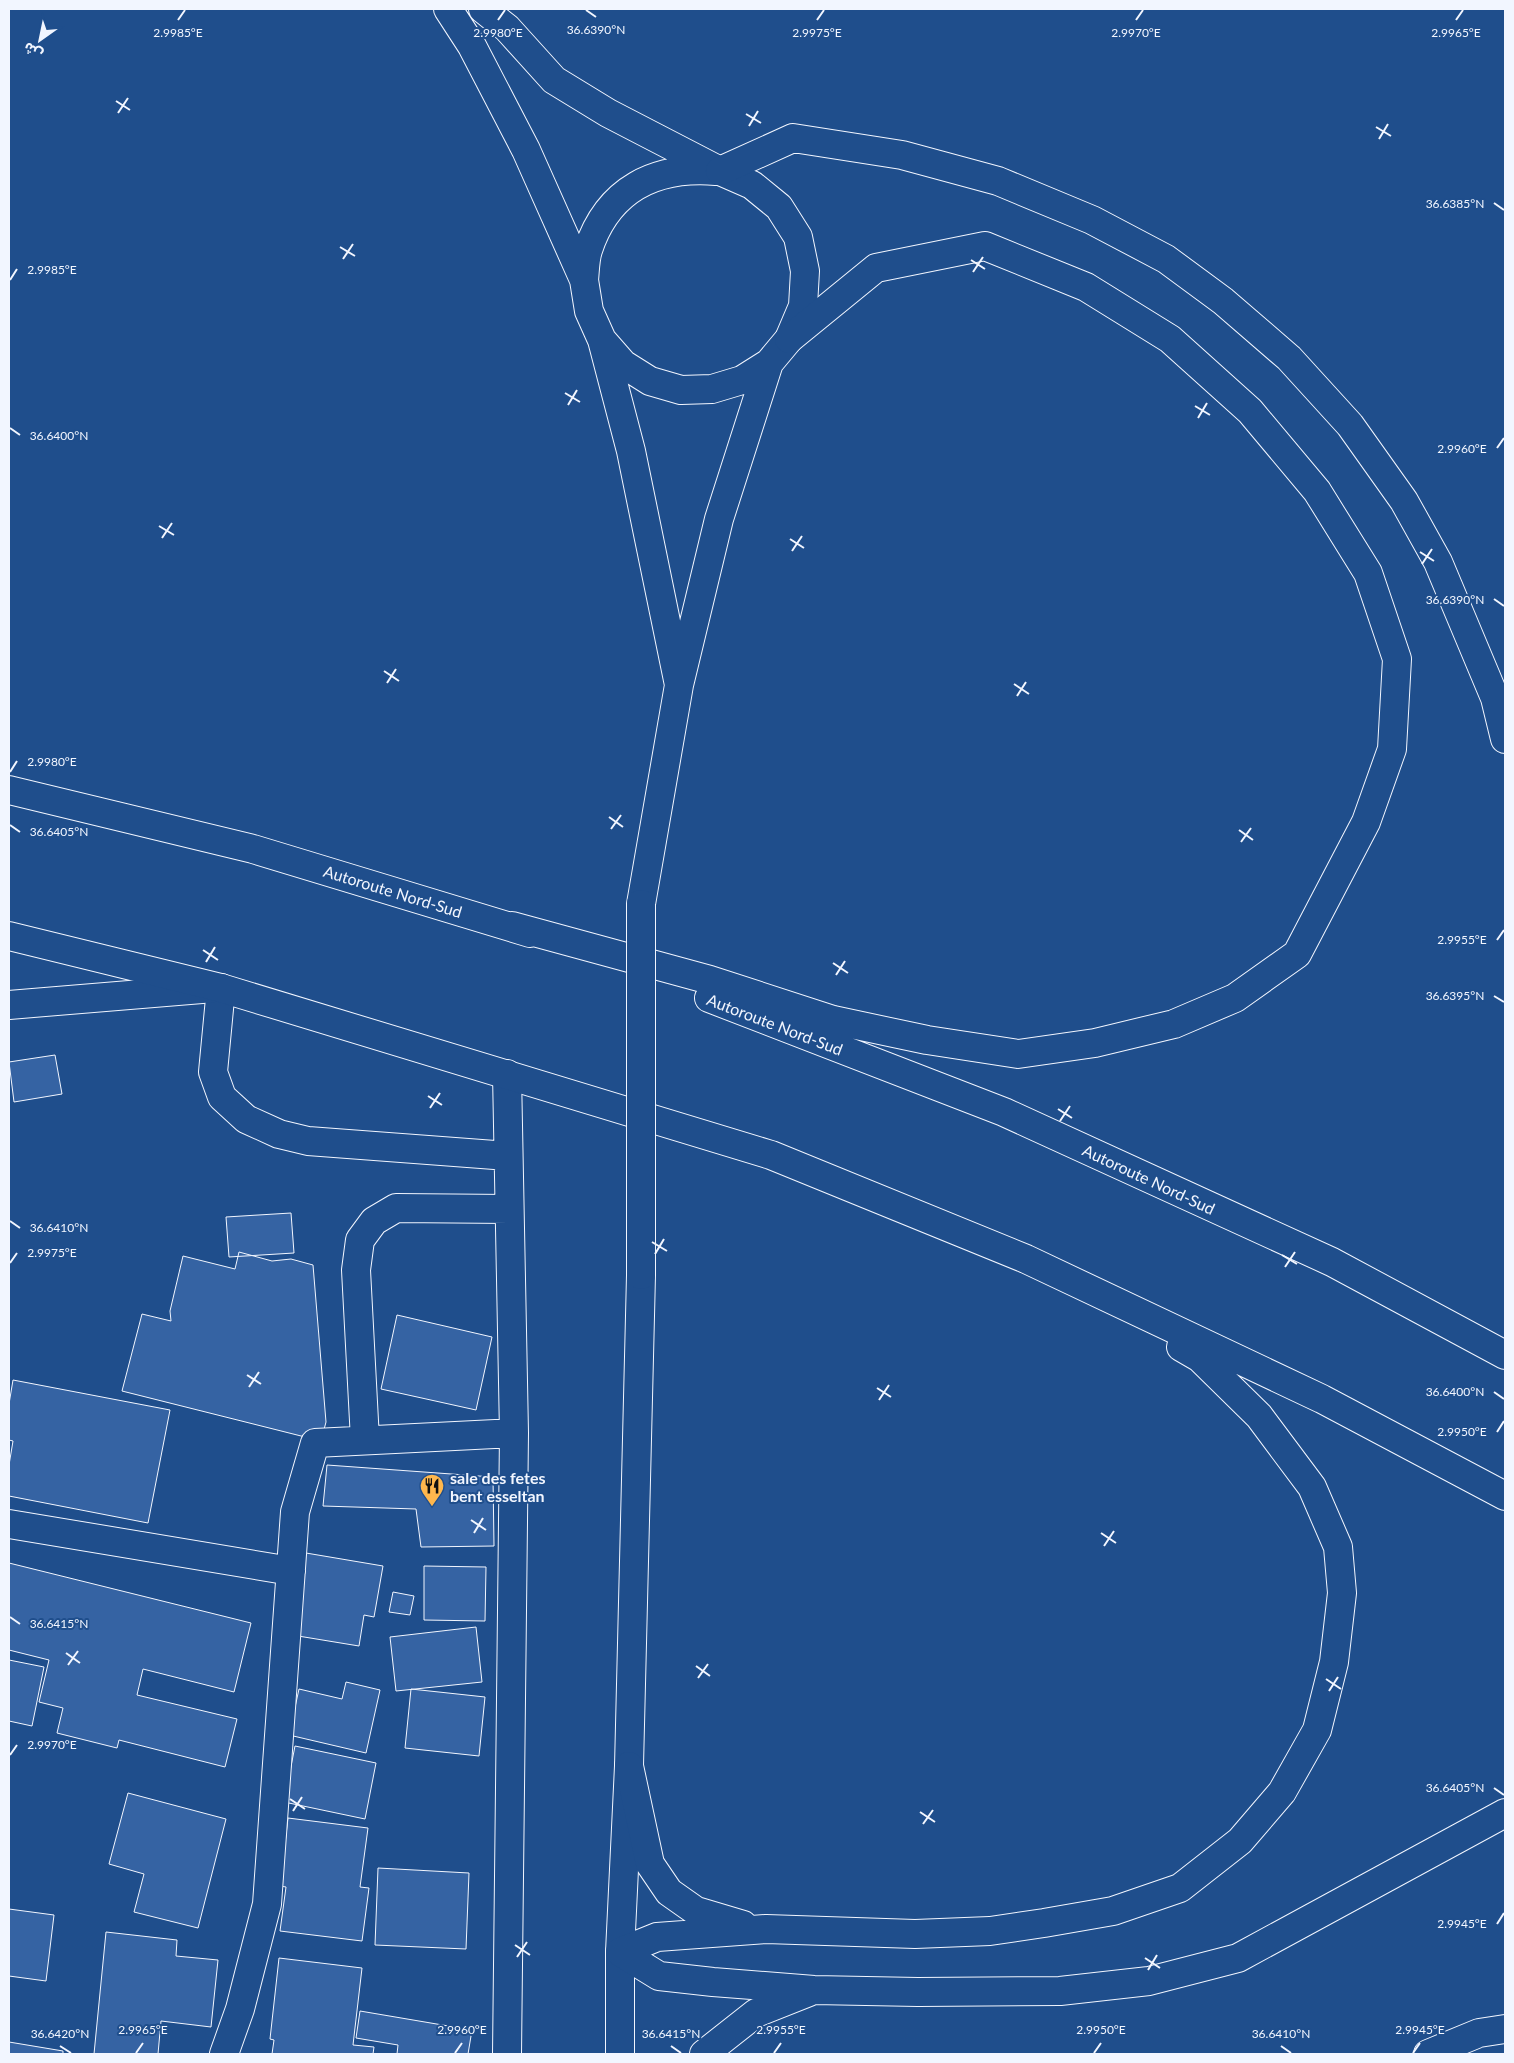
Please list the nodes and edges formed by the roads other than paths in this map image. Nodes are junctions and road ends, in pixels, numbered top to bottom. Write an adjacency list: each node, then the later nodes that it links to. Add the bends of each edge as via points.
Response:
1 (448, 9): 4 (main road, via 472,46 526,150)
2 (484, 9): 3 (main road, via 507,28 554,80 608,113)
3 (720, 171): 4 (main road, via 691,169 663,173 637,185 614,203 598,225 587,252); 5 (main road, via 752,184 779,207 798,237 806,272 804,298); 9 (main road, via 793,138 902,155 998,181 1092,220 1166,259 1223,301 1289,358 1350,425 1404,501 1438,562 1495,698)
4 (584, 280): 6 (main road, via 589,311)
5 (789, 339): 7 (main road); 11 (main road, via 876,268 985,246 1086,287 1170,339 1262,425 1317,491 1368,573 1397,659 1392,749 1366,822 1297,954 1235,998 1174,1024 1095,1043 1018,1054 927,1040 833,1020 710,980)
6 (602, 340): 7 (main road, via 623,364 650,381 681,390 712,389 742,380); 8 (main road, via 631,451)
7 (769, 363): 8 (main road, via 719,519)
8 (679, 686): 25 (main road, bridge, via 641,904 641,1275)
9 (1505, 739)
10 (9, 790): 11 (main road, Autoroute Nord-Sud, via 253,849)
11 (512, 926): 19 (main road, Autoroute Nord-Sud, via 1004,1112 1332,1262)
12 (9, 936): 13 (main road)
13 (221, 988): 14 (main road); 15 (main road); 16 (main road, via 213,1072 222,1097 246,1118 280,1134 308,1141)
14 (9, 1005)
15 (507, 1074): 16 (main road); 18 (main road, via 771,1155)
16 (508, 1156): 17 (main road)
17 (509, 1209): 20 (main road); 21 (main road, via 396,1208 374,1221 360,1240 356,1270)
18 (1026, 1259): 22 (main road, via 1322,1400); 27 (main road, via 1200,1358 1259,1416 1312,1487 1338,1548 1342,1593 1334,1662 1317,1730 1282,1792 1240,1842 1180,1888 1114,1911 990,1931 916,1934)
19 (1505, 1355)
20 (514, 1433): 21 (main road); 32 (main road)
21 (365, 1440): 24 (main road, via 315,1443 295,1512)
22 (1505, 1496)
23 (9, 1524): 24 (main road)
24 (291, 1570): 31 (main road, via 267,1904 240,2009)
25 (629, 1766): 27 (main road, via 650,1864 669,1892 696,1911); 28 (main road)
26 (1505, 1813): 29 (main road, via 1238,1958 1149,1981 1060,1990)
27 (766, 1929): 28 (main road, via 657,1937)
28 (620, 1952): 29 (main road, via 659,1976); 33 (main road)
29 (814, 1990): 34 (main road, via 756,2013)
30 (1505, 2030): 35 (main road, via 1479,2033)
31 (224, 2054)
32 (507, 2054)
33 (620, 2054)
34 (704, 2054)
35 (1428, 2054)

